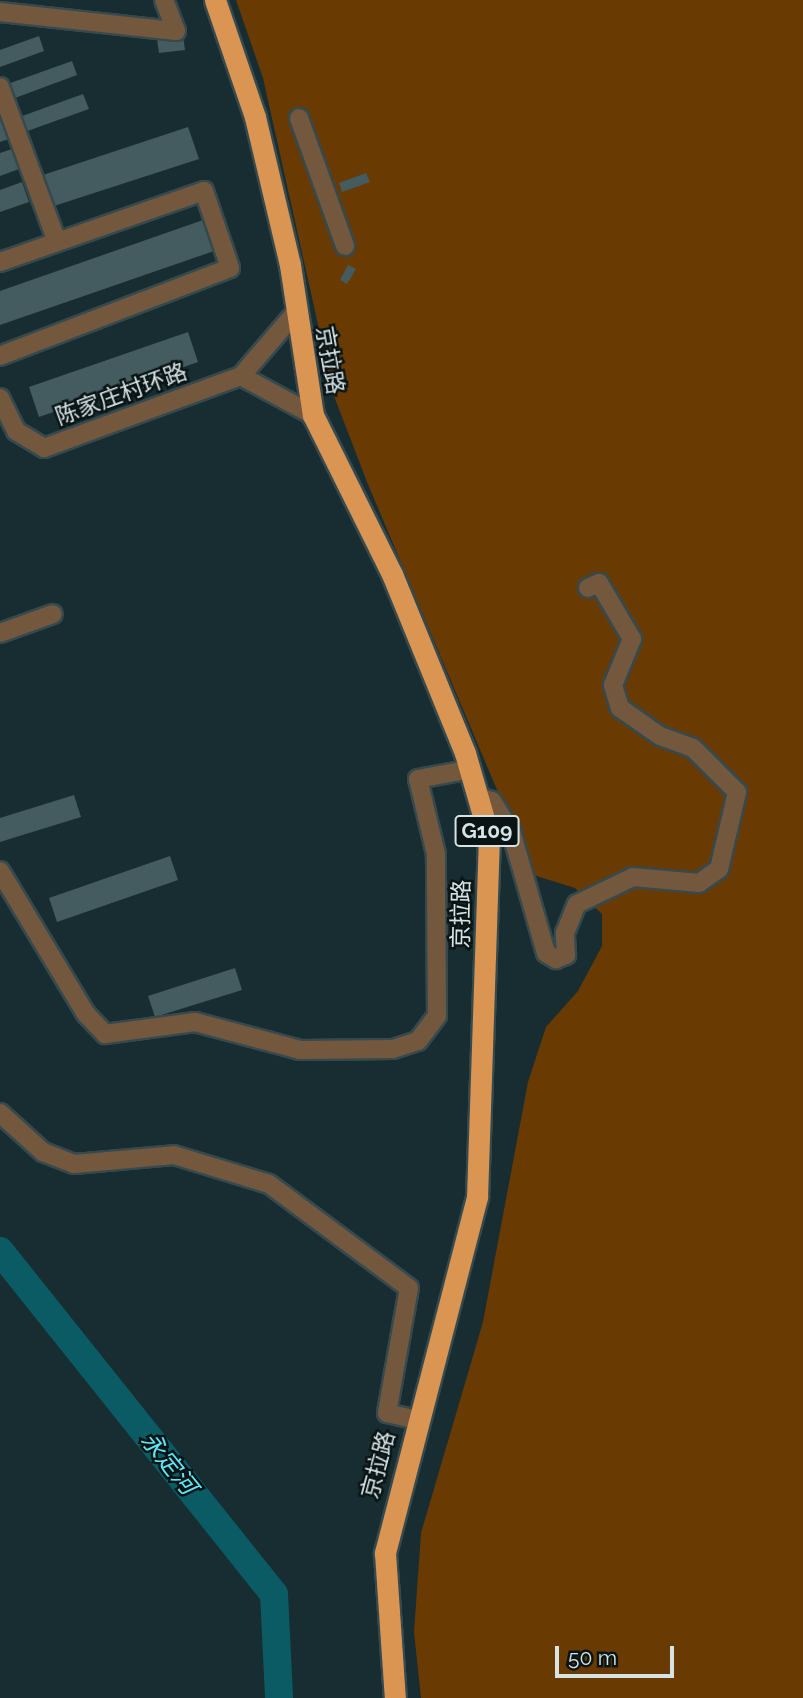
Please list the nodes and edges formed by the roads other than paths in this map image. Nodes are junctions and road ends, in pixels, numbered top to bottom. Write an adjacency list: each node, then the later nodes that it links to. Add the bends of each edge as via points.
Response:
1 (164, 0): 3 (street, via 176,31)
2 (215, 0): 9 (highway, 京拉路 / G109, via 255,117)
3 (0, 12)
4 (0, 88): 6 (street)
5 (299, 118): 7 (street)
6 (57, 242): 8 (street); 10 (street, via 204,191 230,268)
7 (345, 246)
8 (0, 262)
9 (295, 313): 11 (street); 13 (highway, 京拉路 / G109)
10 (0, 356)
11 (241, 376): 12 (street, 陈家庄村环路, via 44,448 16,431); 13 (street)
12 (0, 398)
13 (313, 415): 17 (highway, 京拉路 / G109, via 393,574)
14 (588, 588): 18 (street, via 599,583 632,639 613,685 620,708 660,736 693,748 737,792 719,869 699,883 633,877 577,904 565,933 566,955 556,959 546,953 512,831 492,801)
15 (53, 614): 16 (street)
16 (0, 633)
17 (471, 769): 18 (highway, 京拉路 / G109); 19 (street, via 418,779 436,854 437,1016 418,1041 393,1049 300,1050 195,1022 105,1034 86,1014)
18 (481, 798): 21 (highway, 京拉路 / G109, via 488,836 477,1197)
19 (0, 871)
20 (0, 1113): 21 (street, via 43,1152 74,1164 174,1155 230,1169 280,1192 409,1288 387,1413)
21 (417, 1420): 22 (highway, 京拉路 / G109, via 386,1553)
22 (395, 1698)

